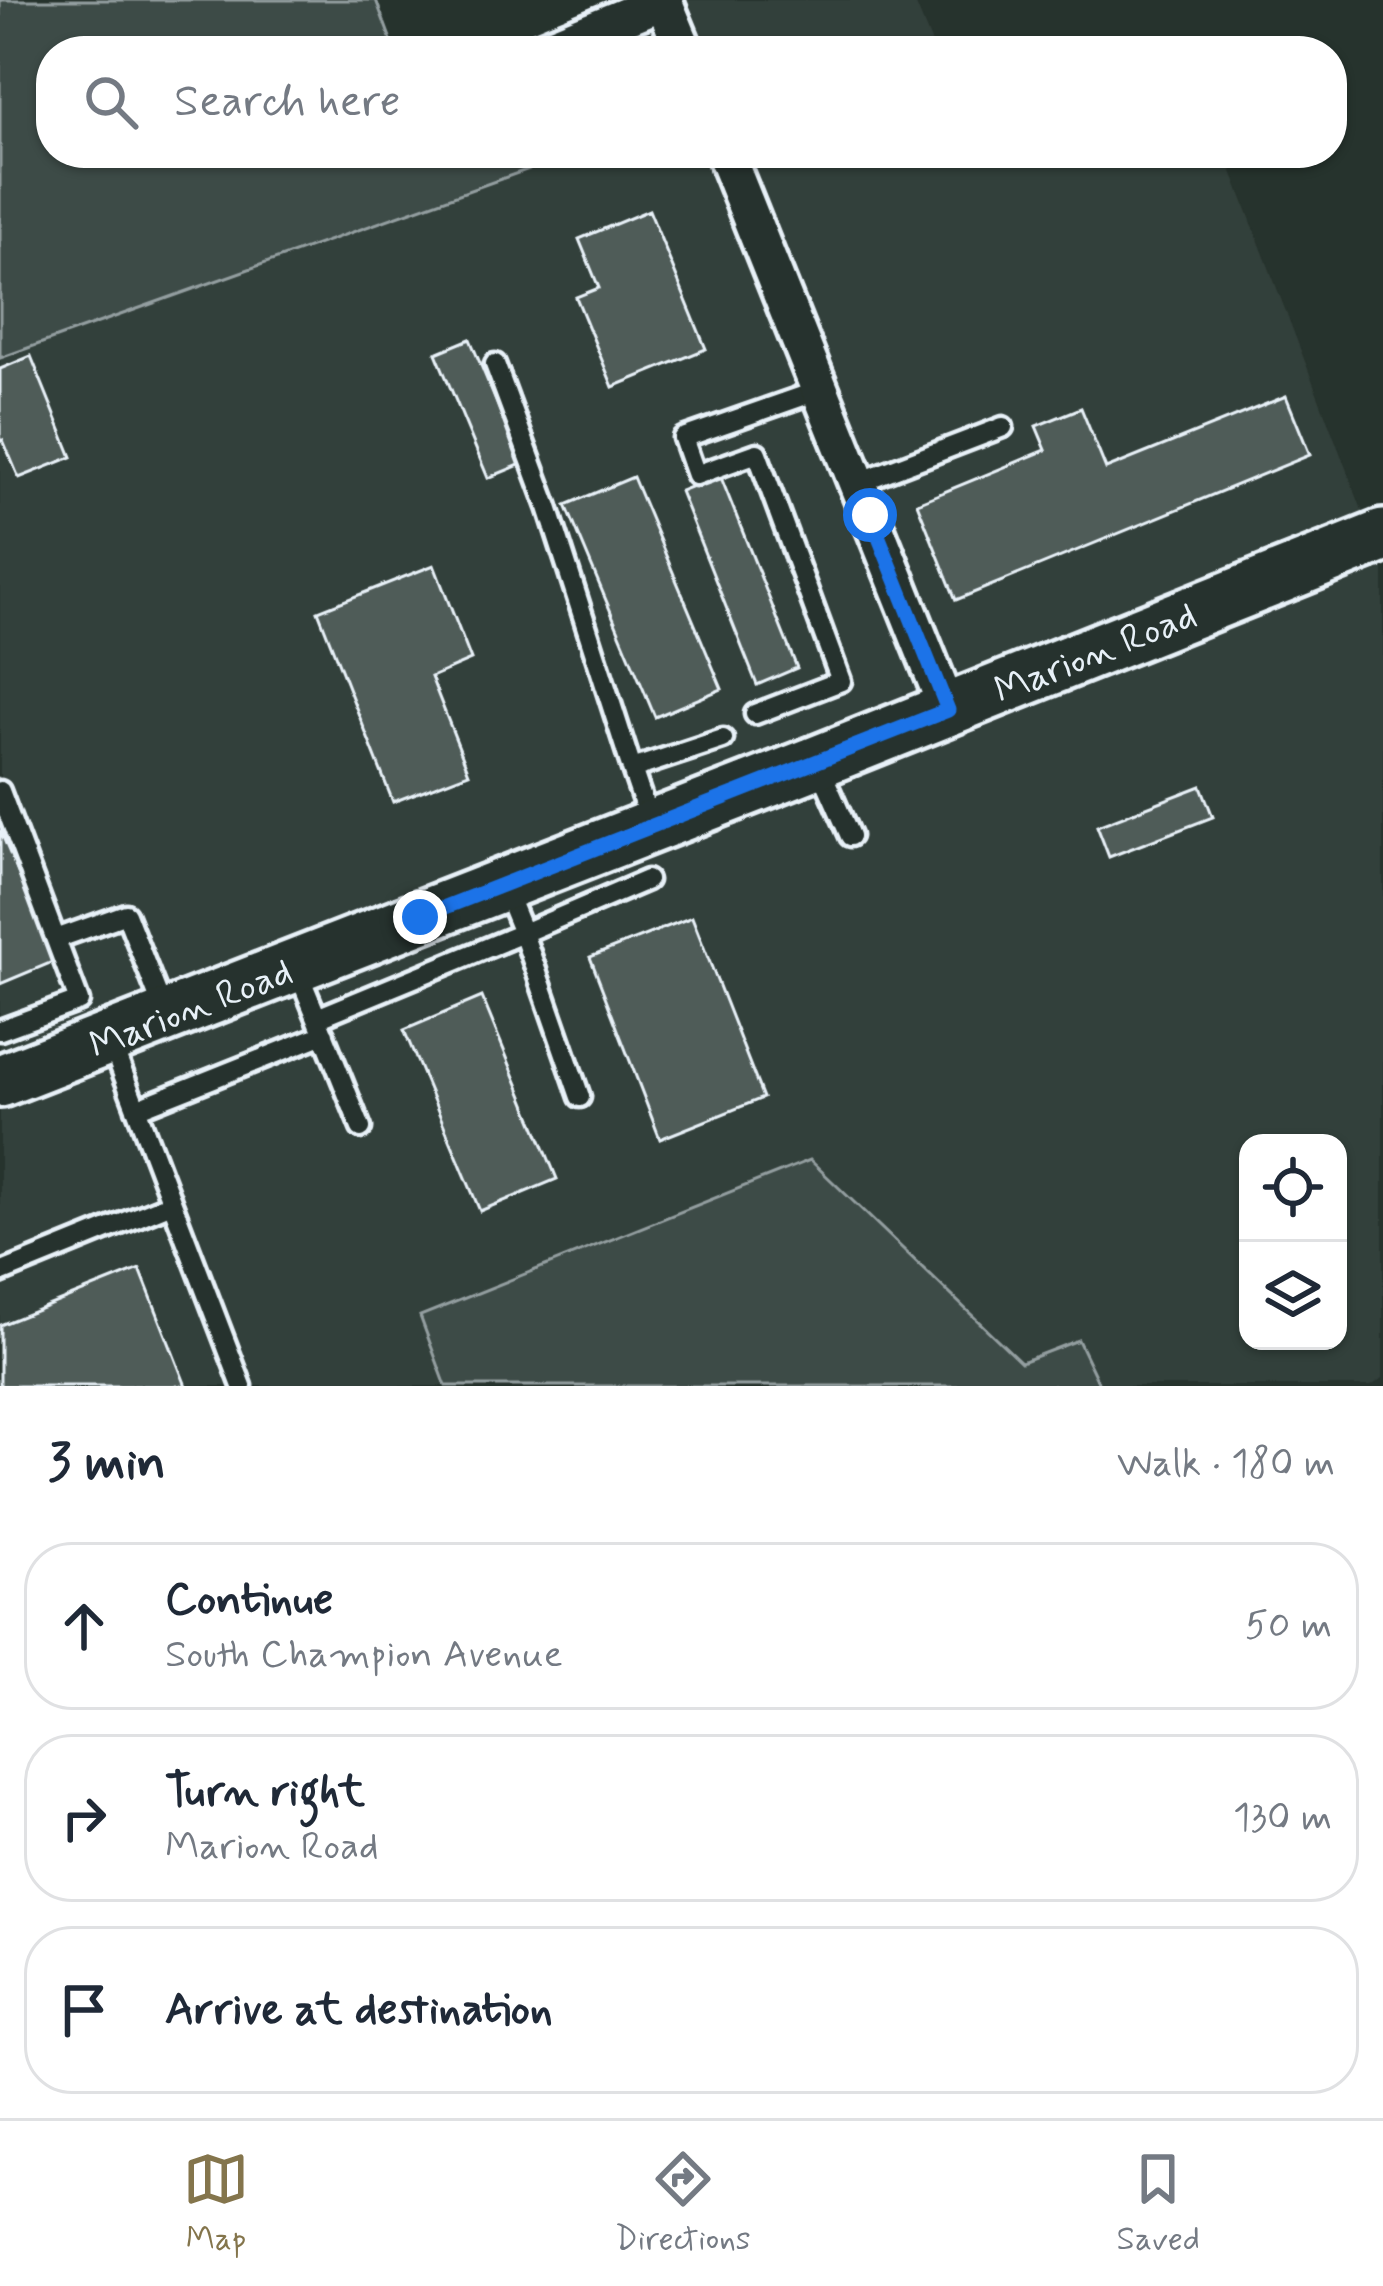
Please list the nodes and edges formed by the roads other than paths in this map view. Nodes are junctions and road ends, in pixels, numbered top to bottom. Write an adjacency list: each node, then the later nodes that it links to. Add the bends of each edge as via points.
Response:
1 (664, 0): 2 (street); 3 (street)
2 (577, 36)
3 (678, 36)
4 (730, 168): 6 (street)
5 (495, 364): 14 (lane)
6 (820, 390): 8 (street); 11 (lane, via 683,438 696,475 757,453 841,681)
7 (1003, 427): 8 (lane)
8 (857, 483): 10 (street)
9 (1383, 536): 10 (street, Marion Road)
10 (948, 710): 13 (street, Marion Road)
11 (755, 714)
12 (723, 739): 14 (lane)
13 (817, 762): 16 (street, Marion Road); 17 (lane)
14 (632, 769): 16 (lane)
15 (0, 791): 21 (lane)
16 (652, 826): 19 (street, Marion Road)
17 (850, 836)
18 (647, 880): 20 (lane)
19 (503, 884): 20 (lane); 22 (street, Marion Road)
20 (523, 933): 24 (lane); 28 (lane)
21 (56, 939): 23 (lane, via 126,914); 25 (lane)
22 (295, 965): 23 (street, Marion Road); 24 (lane)
23 (166, 1016): 25 (street, Marion Road)
24 (321, 1026): 29 (lane); 30 (lane)
25 (95, 1027): 26 (lane); 27 (street, Marion Road); 29 (lane)
26 (0, 1030)
27 (0, 1081)
28 (580, 1096)
29 (136, 1108): 31 (lane)
30 (362, 1127)
31 (172, 1203): 32 (lane); 33 (lane)
32 (0, 1273)
33 (242, 1386)

